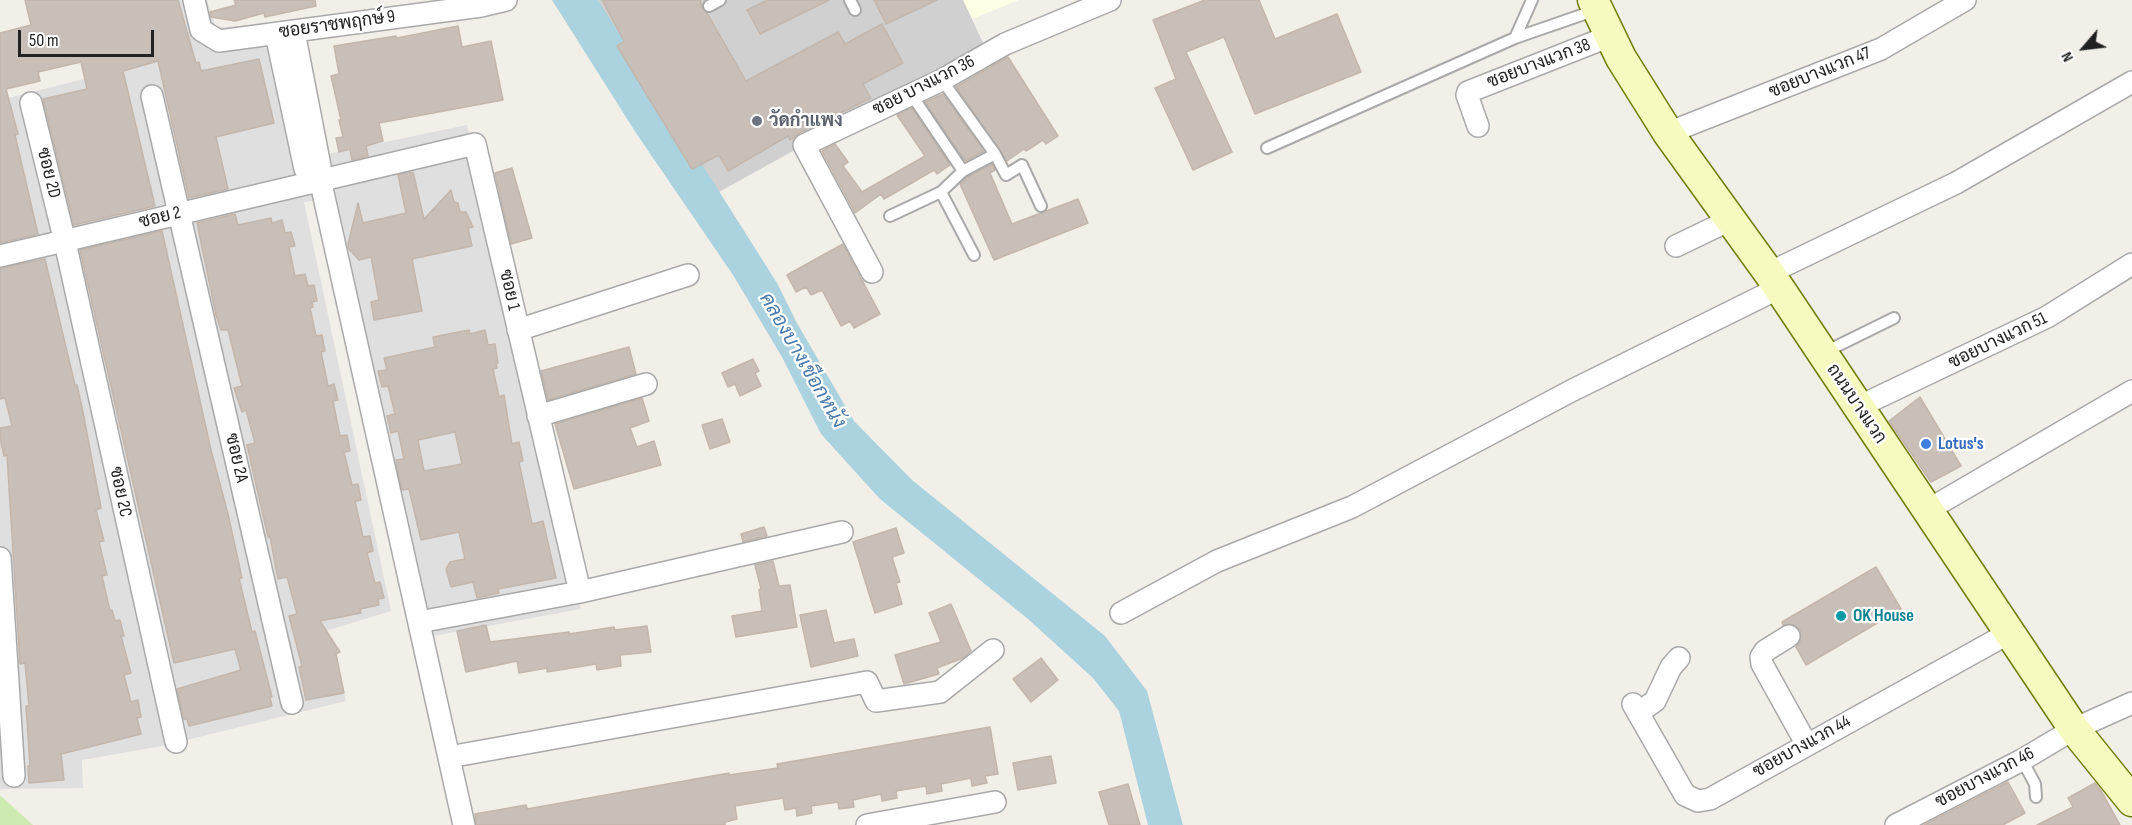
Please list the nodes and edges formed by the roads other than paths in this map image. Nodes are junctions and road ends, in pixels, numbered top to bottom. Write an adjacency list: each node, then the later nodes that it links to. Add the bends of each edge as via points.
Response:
1 (194, 0): 9 (street, ซอยราชพฤกษ์ 9, via 201,30 219,42)
2 (506, 0): 9 (street, ซอยราชพฤกษ์ 9)
3 (720, 0): 8 (lane)
4 (1110, 0): 12 (street, ซอย บางแวก 36, via 1005,44)
5 (1532, 0): 11 (lane)
6 (1965, 0): 18 (street, ซอยบางแวก 47, via 1881,49)
7 (1595, 5): 10 (main road, ถนนบางแวก); 11 (lane)
8 (709, 6)
9 (285, 33): 22 (street, via 320,166)
10 (1610, 36): 17 (street, ซอยบางแวก 38, via 1468,92); 18 (main road, ถนนบางแวก)
11 (1515, 38): 19 (lane)
12 (942, 80): 14 (street, ซอย บางแวก 36); 20 (lane)
13 (2132, 82): 35 (street)
14 (911, 94): 21 (lane); 33 (street, ซอย บางแวก 36, via 804,145)
15 (152, 96): 25 (street, ซอย 2A)
16 (31, 103): 28 (street, ซอย 2D)
17 (1478, 126)
18 (1668, 133): 27 (main road, ถนนบางแวก)
19 (1267, 148)
20 (995, 154): 21 (lane); 24 (lane, via 1006,175 1022,165)
21 (963, 171): 23 (lane)
22 (320, 179): 25 (street, ซอย 2); 37 (street, ซอย 1, via 475,144); 48 (street)
23 (941, 192): 26 (lane); 30 (lane)
24 (1041, 206)
25 (181, 213): 28 (street, ซอย 2); 53 (street, ซอย 2A)
26 (890, 216)
27 (1730, 220): 29 (street); 35 (main road, ถนนบางแวก)
28 (65, 242): 31 (street, ซอย 2); 56 (street, ซอย 2C)
29 (1676, 246)
30 (974, 255)
31 (0, 256)
32 (2132, 264): 41 (street, ซอยบางแวก 51, via 2047,317)
33 (872, 272)
34 (688, 275): 37 (street)
35 (1774, 281): 38 (main road, ถนนบางแวก); 47 (street, via 1352,507 1217,561)
36 (1894, 318): 38 (lane)
37 (518, 330): 42 (street, ซอย 1)
38 (1822, 353): 41 (main road, ถนนบางแวก)
39 (646, 384): 42 (street)
40 (2132, 392): 43 (street)
41 (1858, 407): 43 (main road, ถนนบางแวก)
42 (538, 416): 46 (street, ซอย 1)
43 (1926, 511): 49 (main road, ถนนบางแวก)
44 (842, 532): 46 (street)
45 (0, 558): 60 (street)
46 (580, 592): 48 (street)
47 (1121, 613)
48 (419, 622): 58 (street)
49 (2008, 633): 55 (main road, ถนนบางแวก); 57 (street, ซอยบางแวก 44)
50 (1789, 636): 57 (street, via 1765,651 1762,664)
51 (993, 650): 58 (street, via 940,692 876,701 867,682)
52 (1679, 658): 57 (street, ซอยบางแวก 44, via 1655,701 1636,708 1685,795 1698,801 1710,799)
53 (292, 703)
54 (2132, 703): 55 (street, ซอยบางแวก 46)
55 (2074, 729): 59 (street, ซอยบางแวก 46); 62 (main road, ถนนบางแวก)
56 (176, 742)
57 (1807, 745)
58 (449, 757): 64 (street)
59 (2022, 760): 61 (lane, via 2035,784); 66 (street, ซอยบางแวก 46)
60 (14, 776)
61 (2036, 797)
62 (2132, 801)
63 (995, 802): 65 (street)
64 (464, 825)
65 (867, 825)
66 (1896, 825)

